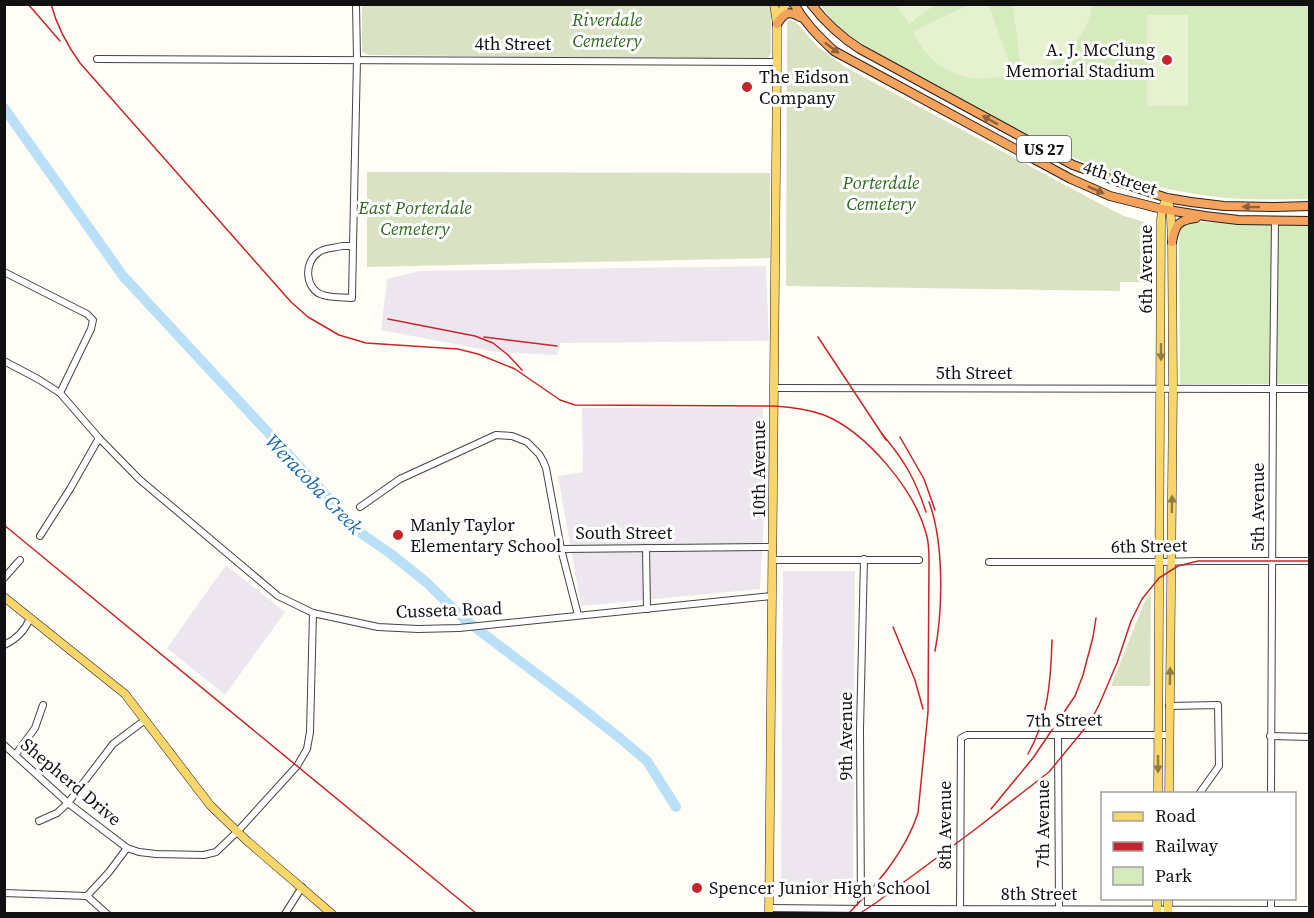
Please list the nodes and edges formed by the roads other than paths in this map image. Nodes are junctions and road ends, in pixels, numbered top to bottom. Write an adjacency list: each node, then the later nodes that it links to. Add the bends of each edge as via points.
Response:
1 (356, 4): 9 (street)
2 (774, 4): 7 (main road, 10th Avenue)
3 (786, 4): 7 (main road, 10th Avenue)
4 (794, 4): 6 (highway, 4th Street / US 27)
5 (811, 4): 11 (highway, 4th Street / US 27, one-way to 5, via 1072,165 845,40)
6 (803, 19): 7 (highway, via 788,13); 13 (highway, 4th Street / US 27, one-way to 13, via 834,51 1071,179 1110,196)
7 (777, 24): 10 (main road, 10th Avenue)
8 (97, 59): 9 (street, 4th Street)
9 (357, 59): 10 (street, 4th Street); 18 (street)
10 (777, 62): 21 (main road, 10th Avenue)
11 (1167, 198): 12 (highway, 4th Street / US 27, one-way to 11, via 1224,206); 13 (main road, 6th Avenue)
12 (1310, 206)
13 (1167, 210): 14 (highway, 4th Street / US 27); 17 (main road, 6th Avenue); 22 (main road, 6th Avenue, one-way to 22, via 1161,220)
14 (1205, 216): 15 (highway, 4th Street / US 27); 17 (highway, via 1179,223)
15 (1275, 221): 16 (highway, 4th Street / US 27); 24 (street, 5th Avenue)
16 (1310, 221)
17 (1172, 242): 23 (main road, 6th Avenue)
18 (352, 246): 18 (street, via 352,298 322,295 312,287 307,273 310,261 319,252)
19 (4, 272): 26 (street, via 93,320)
20 (4, 362): 26 (street, Cusseta Road)
21 (775, 388): 22 (street, 5th Street); 31 (main road, 10th Avenue)
22 (1161, 388): 23 (street, 5th Street); 40 (main road, 6th Avenue)
23 (1173, 388): 24 (street, 5th Street); 41 (main road, 6th Avenue, one-way to 23)
24 (1273, 389): 25 (street); 37 (street, 5th Avenue)
25 (1310, 389)
26 (60, 393): 27 (street, Cusseta Road)
27 (99, 438): 29 (street); 46 (street, Cusseta Road, via 139,478 278,596)
28 (360, 507): 32 (street, South Street, via 400,479 496,435 512,435 527,442 543,461)
29 (40, 536)
30 (646, 548): 31 (street, South Street); 32 (street, South Street); 45 (street)
31 (773, 548): 35 (main road, 10th Avenue)
32 (561, 549): 47 (street)
33 (864, 559): 35 (street); 36 (street); 74 (street, 9th Avenue)
34 (20, 560): 42 (street)
35 (773, 560): 43 (main road, 10th Avenue)
36 (919, 560)
37 (1272, 560): 38 (street, 6th Street); 41 (street, 6th Street); 56 (street, 5th Avenue)
38 (1310, 561)
39 (989, 562): 40 (street, 6th Street)
40 (1160, 562): 41 (street, 6th Street); 54 (main road, 6th Avenue)
41 (1171, 562): 51 (main road, 6th Avenue, one-way to 41)
42 (4, 578)
43 (772, 596): 45 (street, Cusseta Road); 73 (main road, 10th Avenue)
44 (4, 597): 48 (main road)
45 (647, 609): 47 (street, Cusseta Road)
46 (313, 613): 47 (street, Cusseta Road, via 378,627 418,629); 67 (street, Shepherd Drive, via 307,749 295,768)
47 (578, 615)
48 (30, 618): 49 (street, via 16,640); 52 (main road, via 125,694)
49 (4, 645)
50 (43, 705): 60 (street, via 35,728)
51 (1169, 706): 55 (main road, 6th Avenue); 63 (street, via 1218,705 1219,766)
52 (146, 720): 65 (street, via 112,744); 67 (main road, via 182,771)
53 (1058, 735): 54 (street, 7th Street); 58 (street, 7th Street); 76 (street, 7th Avenue)
54 (1158, 735): 55 (street, 7th Street); 61 (main road, 6th Avenue, one-way to 61)
55 (1169, 735): 62 (main road, 6th Avenue)
56 (1270, 736): 57 (street); 64 (street, 5th Avenue)
57 (1310, 737)
58 (961, 738): 75 (street, 8th Avenue)
59 (4, 745): 60 (street, Shepherd Drive)
60 (16, 754): 65 (street, Shepherd Drive)
61 (1158, 792)
62 (1169, 792)
63 (1200, 792)
64 (1270, 792)
65 (68, 803): 66 (street); 68 (street, Shepherd Drive)
66 (39, 821)
67 (237, 832): 68 (street, Shepherd Drive, via 216,852 204,855 156,855); 69 (main road)
68 (127, 848): 71 (street)
69 (302, 887): 81 (street); 82 (main road)
70 (4, 893): 71 (street)
71 (87, 896): 80 (street)
72 (1310, 910): 79 (street, 8th Street)
73 (769, 911): 74 (street, 8th Street)
74 (861, 911): 75 (street, 8th Street)
75 (960, 911): 76 (street, 8th Street)
76 (1059, 911): 77 (street, 8th Street)
77 (1157, 911): 78 (street, 8th Street)
78 (1168, 911): 79 (street, 8th Street)
79 (1271, 912)
80 (106, 914)
81 (285, 914)
82 (332, 914)

